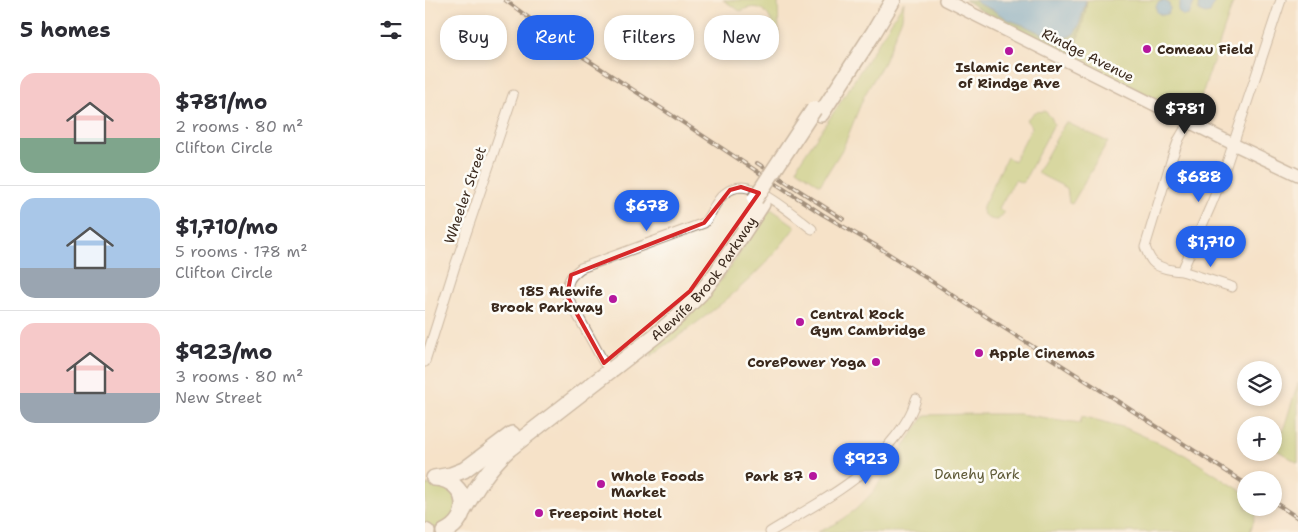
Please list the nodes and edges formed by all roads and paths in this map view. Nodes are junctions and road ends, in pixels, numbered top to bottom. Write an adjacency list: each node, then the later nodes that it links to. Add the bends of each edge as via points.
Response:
1 (881, 0): 6 (highway, Alewife Brook Parkway)
2 (893, 0): 6 (highway, Alewife Brook Parkway)
3 (945, 0): 7 (street, Rindge Avenue)
4 (1281, 0): 8 (street)
5 (513, 95): 14 (street, Wheeler Street)
6 (818, 111): 10 (highway, Alewife Brook Parkway, bridge)
7 (1189, 122): 8 (street, Rindge Avenue); 12 (street, via 1174,153 1145,246 1156,265)
8 (1233, 144): 9 (street, Rindge Avenue); 12 (street)
9 (1298, 175)
10 (759, 202): 15 (highway, Alewife Brook Parkway, via 690,291); 18 (highway, Alewife Brook Parkway, via 716,274 688,307 509,449 483,477)
11 (813, 229): 15 (street, via 767,196 741,187 722,196 704,222 581,268 571,275 567,296)
12 (1182, 271): 13 (street)
13 (1232, 287)
14 (425, 362)
15 (605, 363): 17 (highway, Alewife Brook Parkway, via 469,467)
16 (916, 399): 21 (street, via 898,434 861,474)
17 (430, 479): 18 (highway, via 446,480 458,489 463,499)
18 (463, 512): 19 (highway, via 455,526); 20 (highway)
19 (444, 532)
20 (460, 532)
21 (770, 532)

